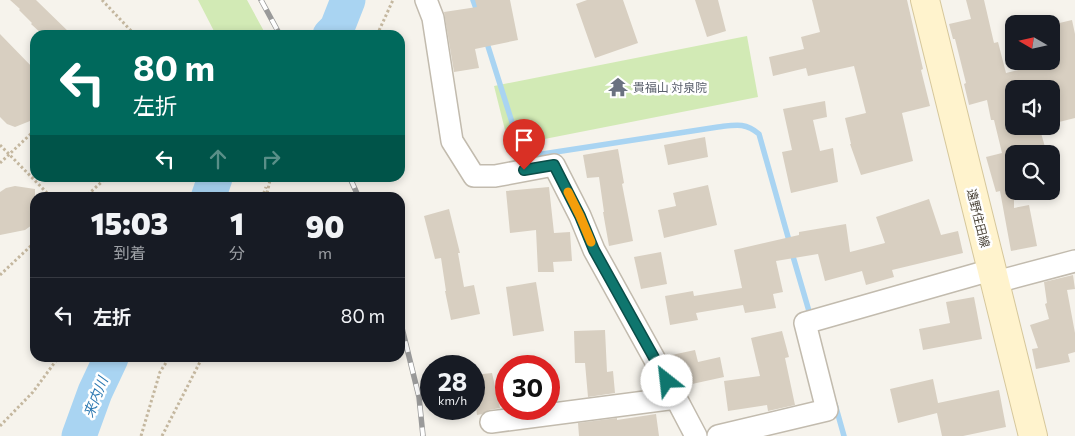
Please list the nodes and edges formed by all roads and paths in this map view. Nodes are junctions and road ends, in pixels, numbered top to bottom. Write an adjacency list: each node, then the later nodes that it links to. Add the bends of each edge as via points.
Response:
1 (102, 0): 5 (path)
2 (393, 0): 6 (path)
3 (426, 0): 22 (street, via 433,18 452,141 474,176 495,176 554,165 594,250)
4 (925, 0): 18 (main road, 遠野住田線)
5 (130, 30)
6 (379, 30)
7 (30, 135): 9 (path)
8 (0, 145): 10 (path)
9 (0, 163)
10 (30, 176)
11 (36, 182): 13 (path)
12 (102, 182): 14 (path)
13 (46, 192)
14 (91, 192)
15 (30, 247): 17 (path)
16 (1075, 261): 18 (street)
17 (0, 275)
18 (994, 276): 28 (street, via 805,323 826,410); 29 (main road, 遠野住田線)
19 (55, 362): 24 (path, via 33,392)
20 (166, 362): 25 (path, via 160,372)
21 (200, 362): 26 (path)
22 (676, 398): 23 (street); 27 (street)
23 (491, 422)
24 (0, 426)
25 (141, 436)
26 (162, 436)
27 (696, 436)
28 (718, 436)
29 (1033, 436)

